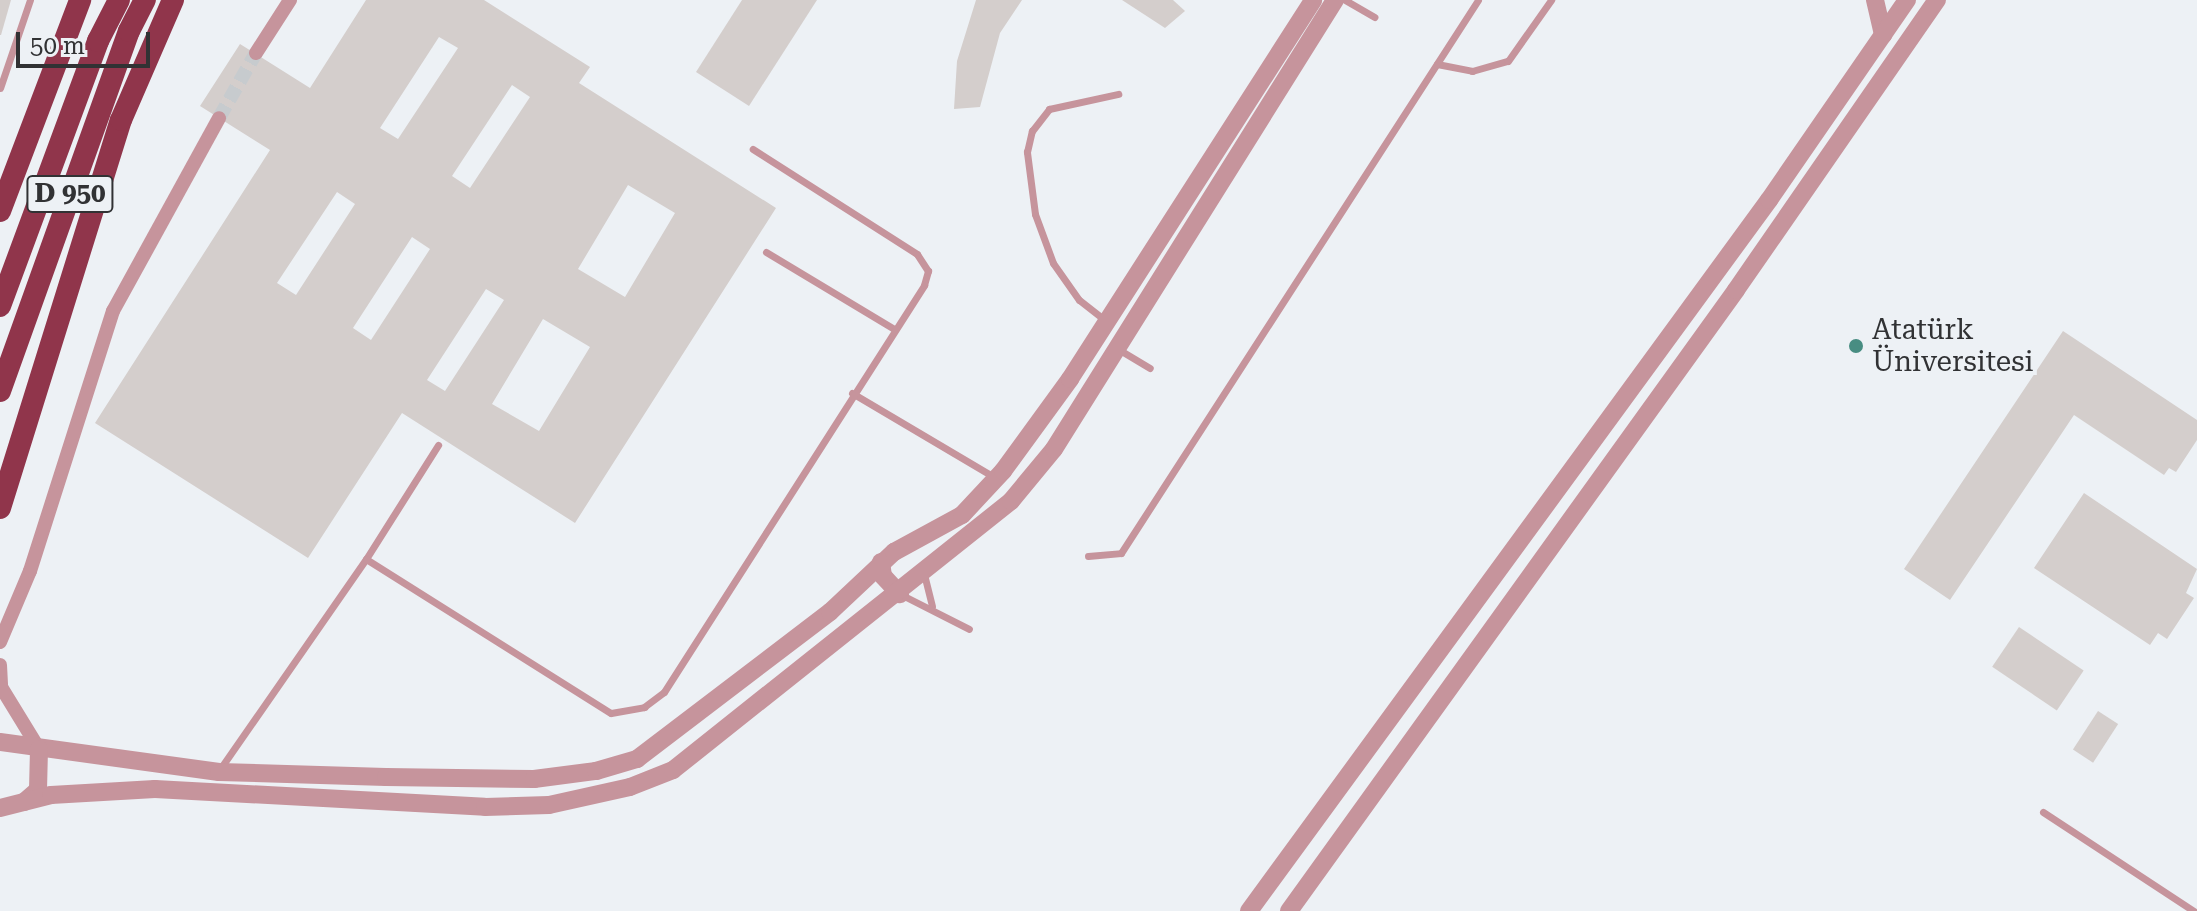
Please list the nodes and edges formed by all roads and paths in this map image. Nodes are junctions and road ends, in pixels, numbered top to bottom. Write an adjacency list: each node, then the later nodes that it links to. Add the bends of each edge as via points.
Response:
1 (30, 0): 19 (lane)
2 (80, 0): 23 (highway)
3 (119, 0): 25 (highway, D 950, via 98,41)
4 (145, 0): 30 (highway, D 950)
5 (173, 0): 34 (highway, via 121,120)
6 (290, 0): 17 (street)
7 (1313, 0): 26 (street)
8 (1335, 0): 28 (street)
9 (1345, 0): 15 (lane)
10 (1478, 0): 18 (lane)
11 (1551, 0): 18 (lane, via 1508,61 1472,71)
12 (1875, 0): 16 (street)
13 (1907, 0): 16 (street)
14 (1937, 0): 52 (street, via 1736,290)
15 (1374, 17)
16 (1883, 35): 51 (street)
17 (256, 53)
18 (1437, 64): 36 (lane, via 1121,553)
19 (0, 88)
20 (1118, 94): 26 (lane, via 1049,109 1032,131 1027,152 1035,214 1053,263 1079,300)
21 (219, 118): 43 (street, via 113,311 30,571)
22 (753, 149): 27 (lane, via 917,254 928,271)
23 (0, 211)
24 (766, 252): 27 (lane)
25 (0, 306)
26 (1107, 322): 33 (street)
27 (894, 329): 31 (lane)
28 (1117, 348): 29 (lane); 39 (street, via 1054,449 1011,501)
29 (1150, 368)
30 (0, 391)
31 (852, 393): 33 (lane); 37 (lane, via 664,692 644,707 611,713)
32 (438, 445): 37 (lane)
33 (996, 478): 35 (street, via 962,515)
34 (0, 508)
35 (906, 547): 38 (street); 39 (street)
36 (1088, 556)
37 (366, 559): 47 (lane)
38 (881, 562): 40 (street, via 883,576); 47 (street, via 830,612 637,759 534,779)
39 (924, 574): 40 (street); 41 (lane)
40 (900, 594): 41 (lane); 48 (street, via 673,770 630,787 549,805 485,807 155,789 51,795)
41 (932, 606): 42 (lane)
42 (969, 629)
43 (0, 642)
44 (0, 665): 46 (street, via 1,687)
45 (0, 742): 46 (street)
46 (39, 749): 47 (street); 48 (street, via 38,790)
47 (219, 772)
48 (24, 802): 49 (street)
49 (2, 805)
50 (2043, 812): 53 (lane)
51 (1249, 911)
52 (1289, 911)
53 (2194, 911)

